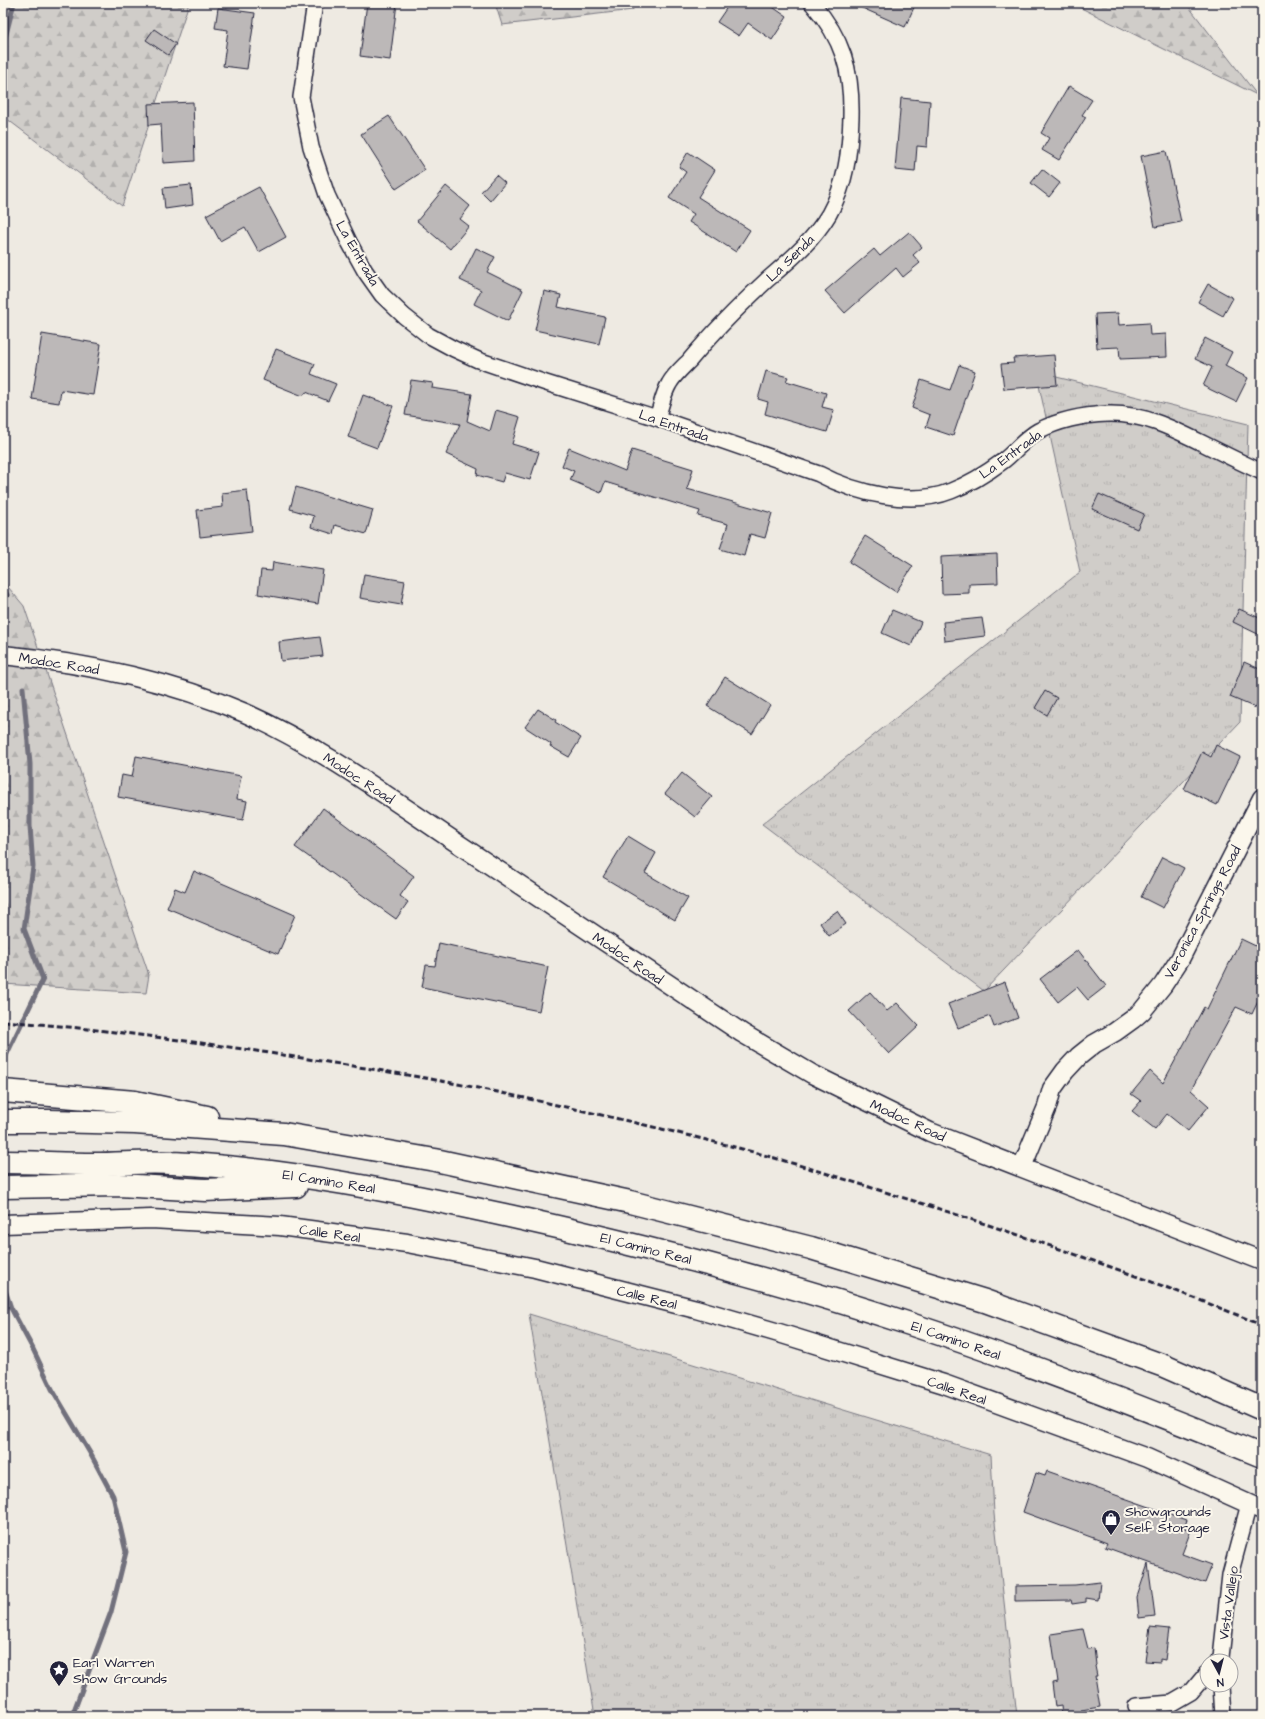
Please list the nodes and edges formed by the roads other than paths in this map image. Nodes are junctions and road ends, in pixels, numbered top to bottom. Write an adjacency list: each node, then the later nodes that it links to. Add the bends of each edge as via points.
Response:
1 (315, 3): 3 (street, La Entrada, via 301,97 312,147 328,195 348,242 382,295 428,335 454,349 546,383)
2 (812, 3): 3 (street, La Senda, via 836,36 847,66 851,104 850,141 840,189 829,214 814,236 741,304 670,383)
3 (657, 418): 4 (street, La Entrada, via 819,474 835,483 878,496 923,497 950,491 1003,461 1037,432 1067,420 1109,414 1141,418 1162,424)
4 (1262, 472)
5 (3, 655): 11 (street, Modoc Road, via 86,666 154,681 245,713 328,756 742,1034 812,1074 930,1132)
6 (1262, 798): 11 (street, Veronica Springs Road, via 1180,959 1142,1012 1116,1032 1094,1044 1065,1071 1052,1089)
7 (3, 1092): 9 (highway, via 135,1102)
8 (3, 1122): 9 (highway, via 135,1123)
9 (284, 1134): 16 (highway, via 435,1160 630,1202 812,1248 985,1302 1164,1366)
10 (3, 1162): 12 (highway, El Camino Real, via 171,1163 255,1170)
11 (1022, 1168): 15 (street, Modoc Road)
12 (352, 1184): 13 (highway, via 205,1190 119,1185); 17 (highway, El Camino Real, via 581,1232 802,1290 1041,1369)
13 (3, 1187)
14 (3, 1224): 18 (street, Calle Real, via 151,1219 280,1226 406,1243 535,1268 696,1309 944,1384 1147,1458)
15 (1262, 1261)
16 (1262, 1409)
17 (1262, 1456)
18 (1255, 1507): 19 (street, Vista Vallejo, via 1230,1575)
19 (1221, 1653)
20 (1199, 1682): 22 (street, via 1191,1692 1172,1703)
21 (1222, 1693): 23 (street)
22 (1136, 1706)
23 (1223, 1716)

